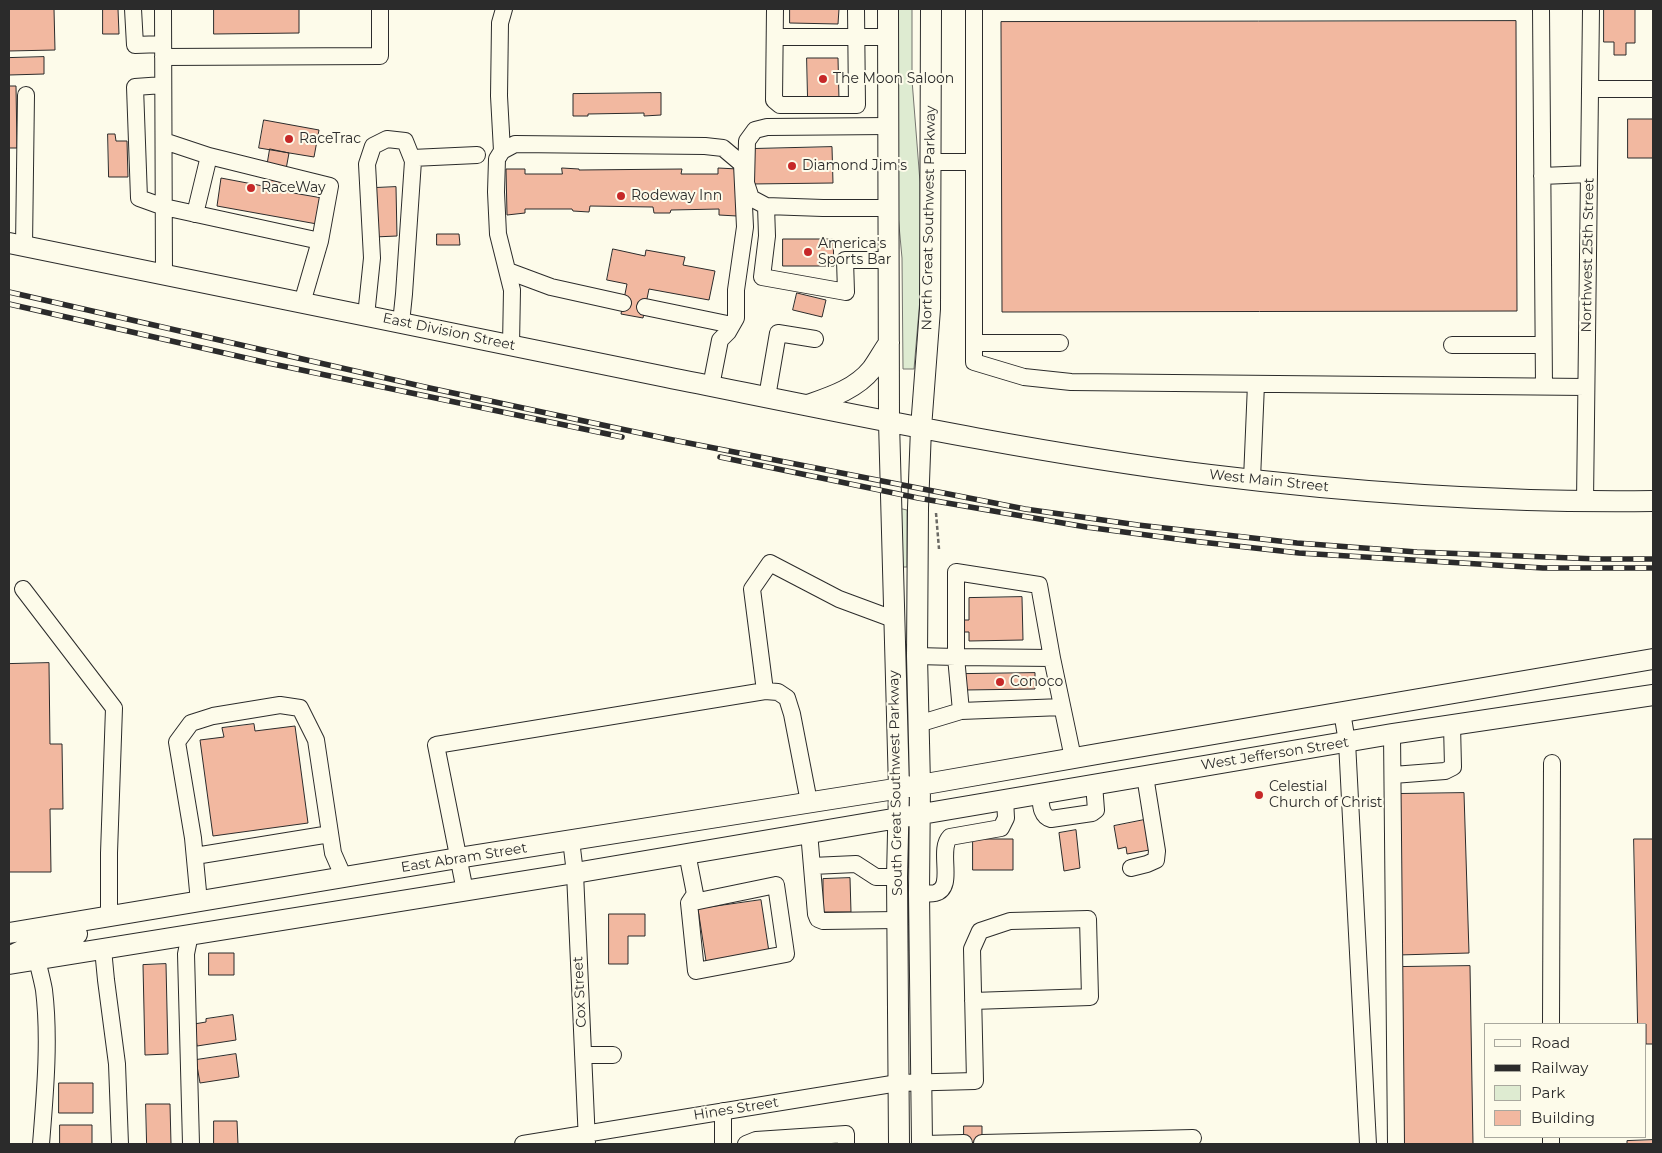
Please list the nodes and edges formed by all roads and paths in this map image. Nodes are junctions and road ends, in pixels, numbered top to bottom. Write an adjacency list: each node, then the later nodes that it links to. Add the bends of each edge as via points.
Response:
1 (133, 9): 15 (street, via 135,45)
2 (163, 9): 15 (street)
3 (380, 9): 15 (street, via 380,56)
4 (504, 9): 22 (street, via 500,23)
5 (775, 9): 12 (street)
6 (856, 9): 14 (street)
7 (888, 9): 13 (main road)
8 (931, 9): 26 (main road, North Great Southwest Parkway)
9 (974, 9): 27 (street)
10 (1541, 9): 29 (street)
11 (1592, 9): 17 (street, Northwest 25th Street)
12 (775, 37): 14 (street); 14 (street, via 774,100 780,104 809,105 857,105)
13 (888, 37): 14 (street); 20 (main road)
14 (856, 38)
15 (163, 51): 16 (street)
16 (163, 85): 21 (street); 31 (street, via 135,87 139,198)
17 (1590, 88): 18 (street); 28 (street, Northwest 25th Street)
18 (1653, 89)
19 (26, 95): 35 (street)
20 (888, 126): 30 (street, via 767,127 755,130 747,141 746,183 751,198); 32 (main road)
21 (164, 140): 24 (street); 31 (street)
22 (502, 151): 37 (street, via 497,159 498,234); 44 (street, via 515,144 705,146 723,148 731,154 742,164 745,227 736,290 736,318)
23 (477, 155): 25 (street)
24 (210, 156): 33 (street); 34 (street, via 330,186)
25 (412, 158): 42 (street, via 405,142 387,140 373,146 367,164 372,258); 43 (street)
26 (930, 162): 27 (street); 59 (main road, North Great Southwest Parkway, via 930,309)
27 (974, 162): 47 (street)
28 (1589, 174): 29 (street); 55 (street, Northwest 25th Street)
29 (1542, 176): 51 (street)
30 (766, 206): 32 (street); 36 (street, via 767,236 762,277 846,292 845,260)
31 (164, 207): 33 (street); 38 (street)
32 (888, 208): 36 (main road)
33 (195, 214): 34 (street)
34 (320, 241): 39 (street)
35 (16, 244): 38 (main road, East Division Street)
36 (888, 260): 46 (main road)
37 (508, 272): 40 (street, via 551,287); 50 (street, via 512,290)
38 (164, 274): 39 (main road, East Division Street)
39 (302, 303): 42 (main road, East Division Street)
40 (623, 303)
41 (645, 307): 44 (street)
42 (366, 316): 43 (main road, East Division Street)
43 (401, 323): 50 (main road, East Division Street)
44 (732, 325): 53 (street, via 720,340)
45 (815, 339): 56 (street, via 778,333)
46 (889, 343): 57 (main road, via 871,370 856,384 836,396); 58 (main road)
47 (974, 343): 48 (street); 52 (street, via 974,362 1024,377 1071,382)
48 (1060, 343)
49 (1452, 344): 51 (street)
50 (511, 345): 53 (main road, East Division Street)
51 (1543, 345): 54 (street)
52 (1256, 384): 54 (street); 60 (street)
53 (711, 386): 56 (main road, East Division Street)
54 (1544, 386): 55 (street)
55 (1586, 387): 62 (street, Northwest 25th Street)
56 (767, 397): 57 (main road, East Division Street)
57 (807, 406): 58 (main road, East Division Street)
58 (889, 422): 59 (main road, West Main Street); 64 (main road, South Great Southwest Parkway)
59 (921, 428): 60 (main road, West Main Street, via 1051,451); 65 (main road, South Great Southwest Parkway)
60 (1252, 479): 62 (main road, West Main Street, via 1394,494)
61 (1653, 501): 62 (main road, West Main Street)
62 (1585, 502)
63 (24, 589): 111 (street, via 114,708)
64 (893, 619): 70 (street, via 839,599 770,562 752,589); 89 (main road, South Great Southwest Parkway)
65 (917, 656): 66 (street); 77 (main road, South Great Southwest Parkway)
66 (956, 657): 67 (street); 67 (street, via 956,572 1039,585); 74 (street)
67 (1052, 658): 73 (street)
68 (1653, 659): 69 (main road)
69 (1591, 671): 72 (main road); 75 (main road)
70 (766, 691): 92 (street, via 778,692 786,698); 100 (street, via 436,744)
71 (1653, 695): 72 (main road, West Jefferson Street)
72 (1597, 704): 78 (main road, West Jefferson Street)
73 (1062, 707): 74 (street); 83 (street)
74 (961, 711): 77 (street)
75 (1342, 712): 76 (main road); 80 (street)
76 (1312, 717): 81 (main road); 82 (main road)
77 (918, 724): 88 (main road, South Great Southwest Parkway)
78 (1452, 725): 79 (main road, West Jefferson Street); 85 (street, via 1453,766 1445,771)
79 (1392, 734): 80 (main road, West Jefferson Street); 85 (street)
80 (1347, 742): 81 (main road, West Jefferson Street); 139 (street)
81 (1317, 747): 86 (main road, West Jefferson Street)
82 (1102, 752): 83 (main road); 87 (main road)
83 (1073, 758): 88 (main road)
84 (1552, 763): 120 (street)
85 (1393, 775): 140 (street)
86 (1145, 776): 87 (main road, West Jefferson Street); 102 (street, via 1156,860)
87 (1100, 783): 90 (main road, West Jefferson Street); 90 (street, via 1096,810 1051,819 1043,814)
88 (920, 785): 89 (main road, East Abram Street); 93 (main road, South Great Southwest Parkway)
89 (898, 789): 92 (main road, East Abram Street); 94 (main road, South Great Southwest Parkway)
90 (1040, 793): 91 (main road, West Jefferson Street)
91 (1005, 799): 93 (main road, West Jefferson Street); 108 (street, via 1006,818 1000,828 950,837 946,844 946,884 935,893)
92 (809, 802): 97 (main road, East Abram Street)
93 (919, 814): 94 (main road, West Jefferson Street); 108 (main road, South Great Southwest Parkway)
94 (898, 817): 95 (main road); 104 (main road, South Great Southwest Parkway)
95 (809, 832): 98 (main road); 101 (street)
96 (330, 834): 99 (street); 99 (street, via 316,740 300,708 280,704 191,723 177,742); 105 (street, via 333,853)
97 (571, 840): 100 (main road, East Abram Street); 103 (street, Cox Street)
98 (687, 853): 103 (main road); 110 (street, via 695,894)
99 (195, 856): 109 (street)
100 (458, 858): 105 (main road, East Abram Street); 107 (street)
101 (812, 866): 104 (street, via 856,864 876,877); 112 (street, via 818,919)
102 (1131, 868)
103 (574, 872): 107 (main road); 121 (street, Cox Street)
104 (897, 877): 112 (main road, South Great Southwest Parkway)
105 (344, 878): 106 (main road, East Abram Street)
106 (295, 886): 109 (main road, East Abram Street); 114 (main road, via 200,908 193,914)
107 (465, 891): 114 (main road)
108 (919, 893): 123 (main road, South Great Southwest Parkway)
109 (199, 902): 111 (main road, East Abram Street)
110 (689, 903): 110 (street, via 696,971 786,954 776,885)
111 (109, 917): 113 (main road, East Abram Street); 116 (main road, via 107,925 96,931 28,947)
112 (898, 920): 124 (main road, South Great Southwest Parkway)
113 (9, 933)
114 (190, 934): 115 (main road); 132 (street, via 186,954)
115 (103, 948): 117 (main road); 131 (street, via 117,1064)
116 (9, 957)
117 (37, 959): 118 (main road); 130 (street, via 44,989 46,1028)
118 (9, 964)
119 (973, 1001): 119 (street, via 972,949 980,931 1010,921 1088,919 1090,997); 123 (street, Hines Street, via 975,1081)
120 (1552, 1023)
121 (583, 1055): 122 (street); 127 (street, Cox Street)
122 (613, 1055)
123 (920, 1082): 124 (street, Hines Street); 138 (main road, South Great Southwest Parkway)
124 (898, 1083): 125 (street, Hines Street); 137 (main road, South Great Southwest Parkway)
125 (723, 1111): 127 (street, Hines Street); 134 (street)
126 (1193, 1138): 129 (street)
127 (587, 1139): 133 (street, Hines Street)
128 (964, 1143): 138 (street)
129 (982, 1143)
130 (40, 1144)
131 (120, 1144)
132 (191, 1144)
133 (523, 1144)
134 (723, 1144)
135 (746, 1144): 136 (street, via 756,1140 846,1134)
136 (846, 1144)
137 (899, 1144)
138 (923, 1144)
139 (1368, 1144)
140 (1396, 1144)

